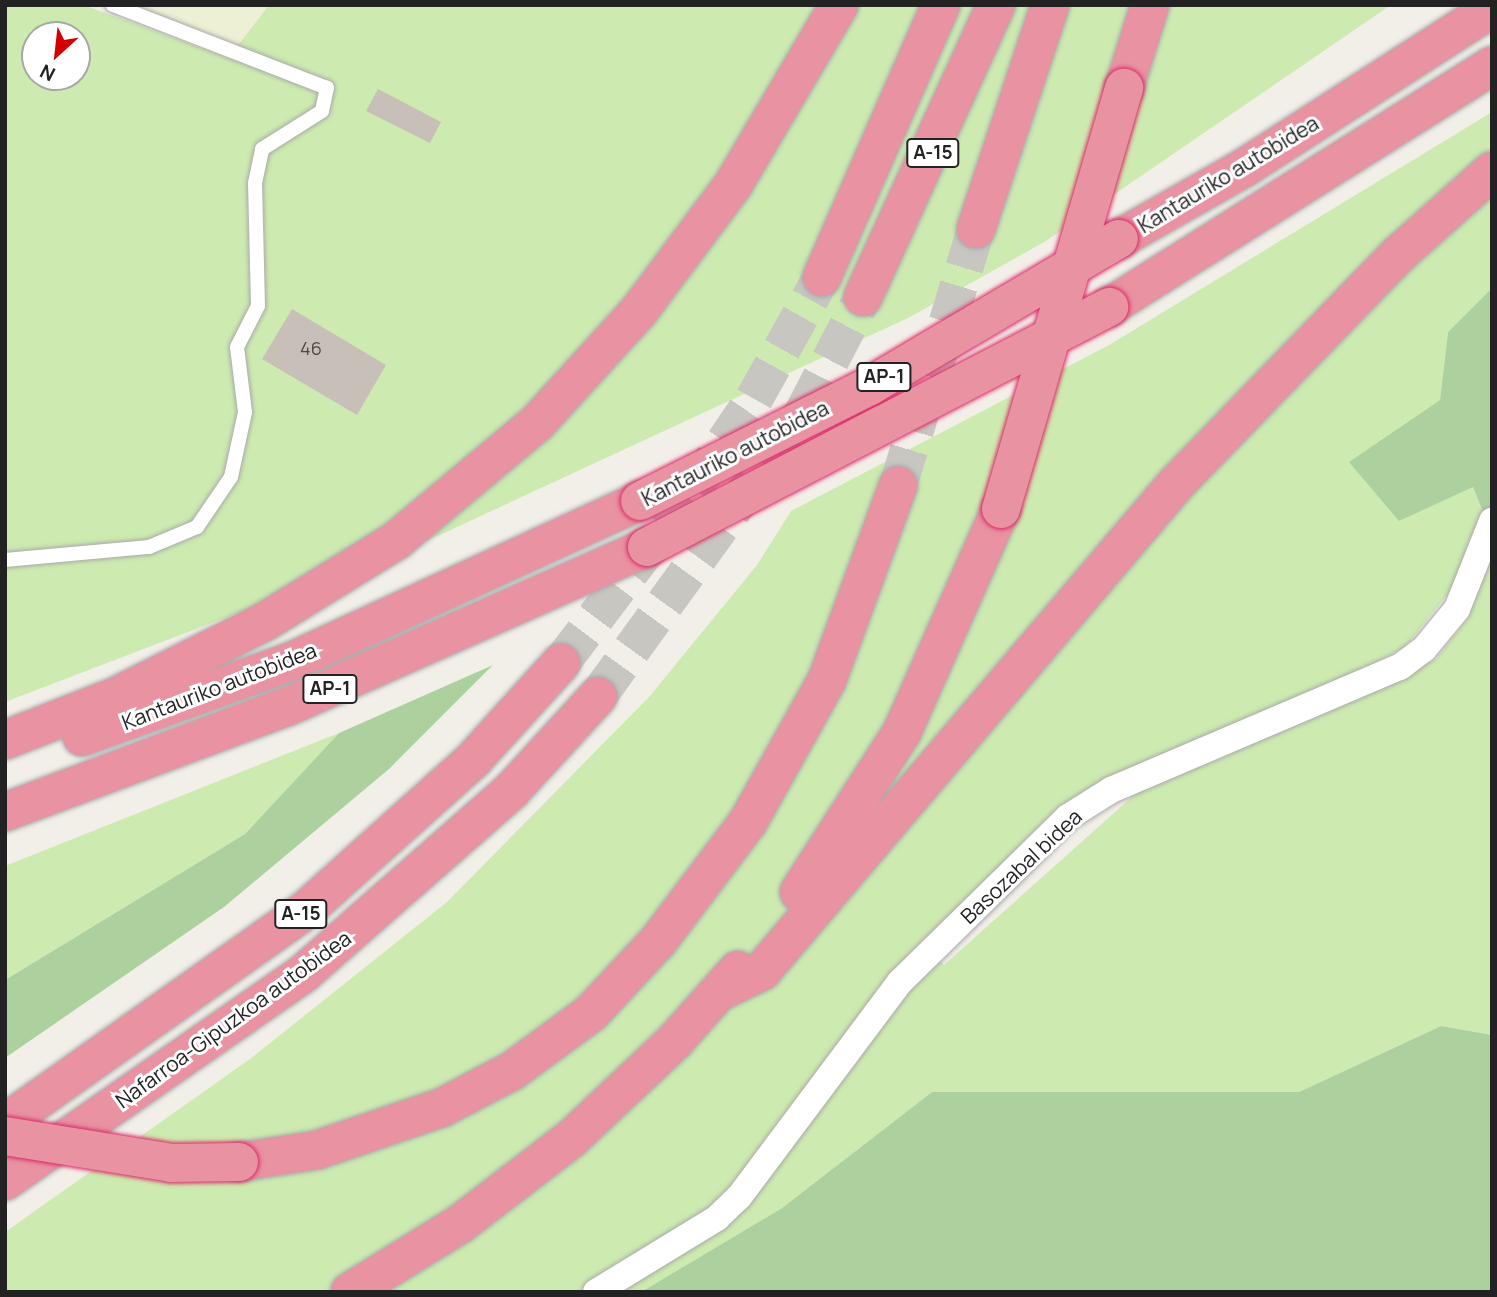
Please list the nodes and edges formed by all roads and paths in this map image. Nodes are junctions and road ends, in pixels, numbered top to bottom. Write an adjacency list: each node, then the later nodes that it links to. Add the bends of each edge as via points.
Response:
1 (113, 5): 17 (lane, via 327,88 322,111 262,149 255,183 258,306 237,347 245,412 224,487 197,527 149,547)
2 (839, 5): 20 (highway, via 733,185 639,311 538,422 397,540 265,621 117,696)
3 (942, 5): 13 (highway, A-15)
4 (996, 5): 14 (highway, A-15)
5 (1050, 5): 12 (highway)
6 (1150, 5): 23 (highway, bridge, via 1001,509 902,732 817,868)
7 (1475, 5): 10 (highway)
8 (1492, 8): 10 (highway, Kantauriko autobidea / AP-1)
9 (1492, 66): 22 (highway, Kantauriko autobidea / AP-1, bridge, via 1109,307 648,547 289,706)
10 (1391, 73): 21 (highway, Kantauriko autobidea / AP-1, bridge, via 870,386 640,500 292,661)
11 (1492, 172): 23 (highway, via 1398,255 1175,485 762,971)
12 (976, 229)
13 (822, 277)
14 (863, 297)
15 (898, 486): 25 (highway, bridge, via 827,680 748,822 659,940 590,1013 512,1071 443,1107 317,1150 239,1162 171,1163)
16 (1492, 521): 28 (street, Basozabal bidea, via 1457,609 1424,649 1400,667 1111,790 1068,817 900,982 739,1197 717,1218)
17 (5, 560)
18 (561, 663): 24 (highway, Nafarroa-Gipuzkoa autobidea / A-15, via 445,787 307,909)
19 (598, 696): 26 (highway, Nafarroa-Gipuzkoa autobidea / A-15, via 512,790 304,973)
20 (5, 740)
21 (5, 765)
22 (5, 812)
23 (721, 991): 27 (highway, via 572,1138 460,1224)
24 (5, 1123)
25 (5, 1136)
26 (5, 1181)
27 (350, 1292)
28 (596, 1292)

